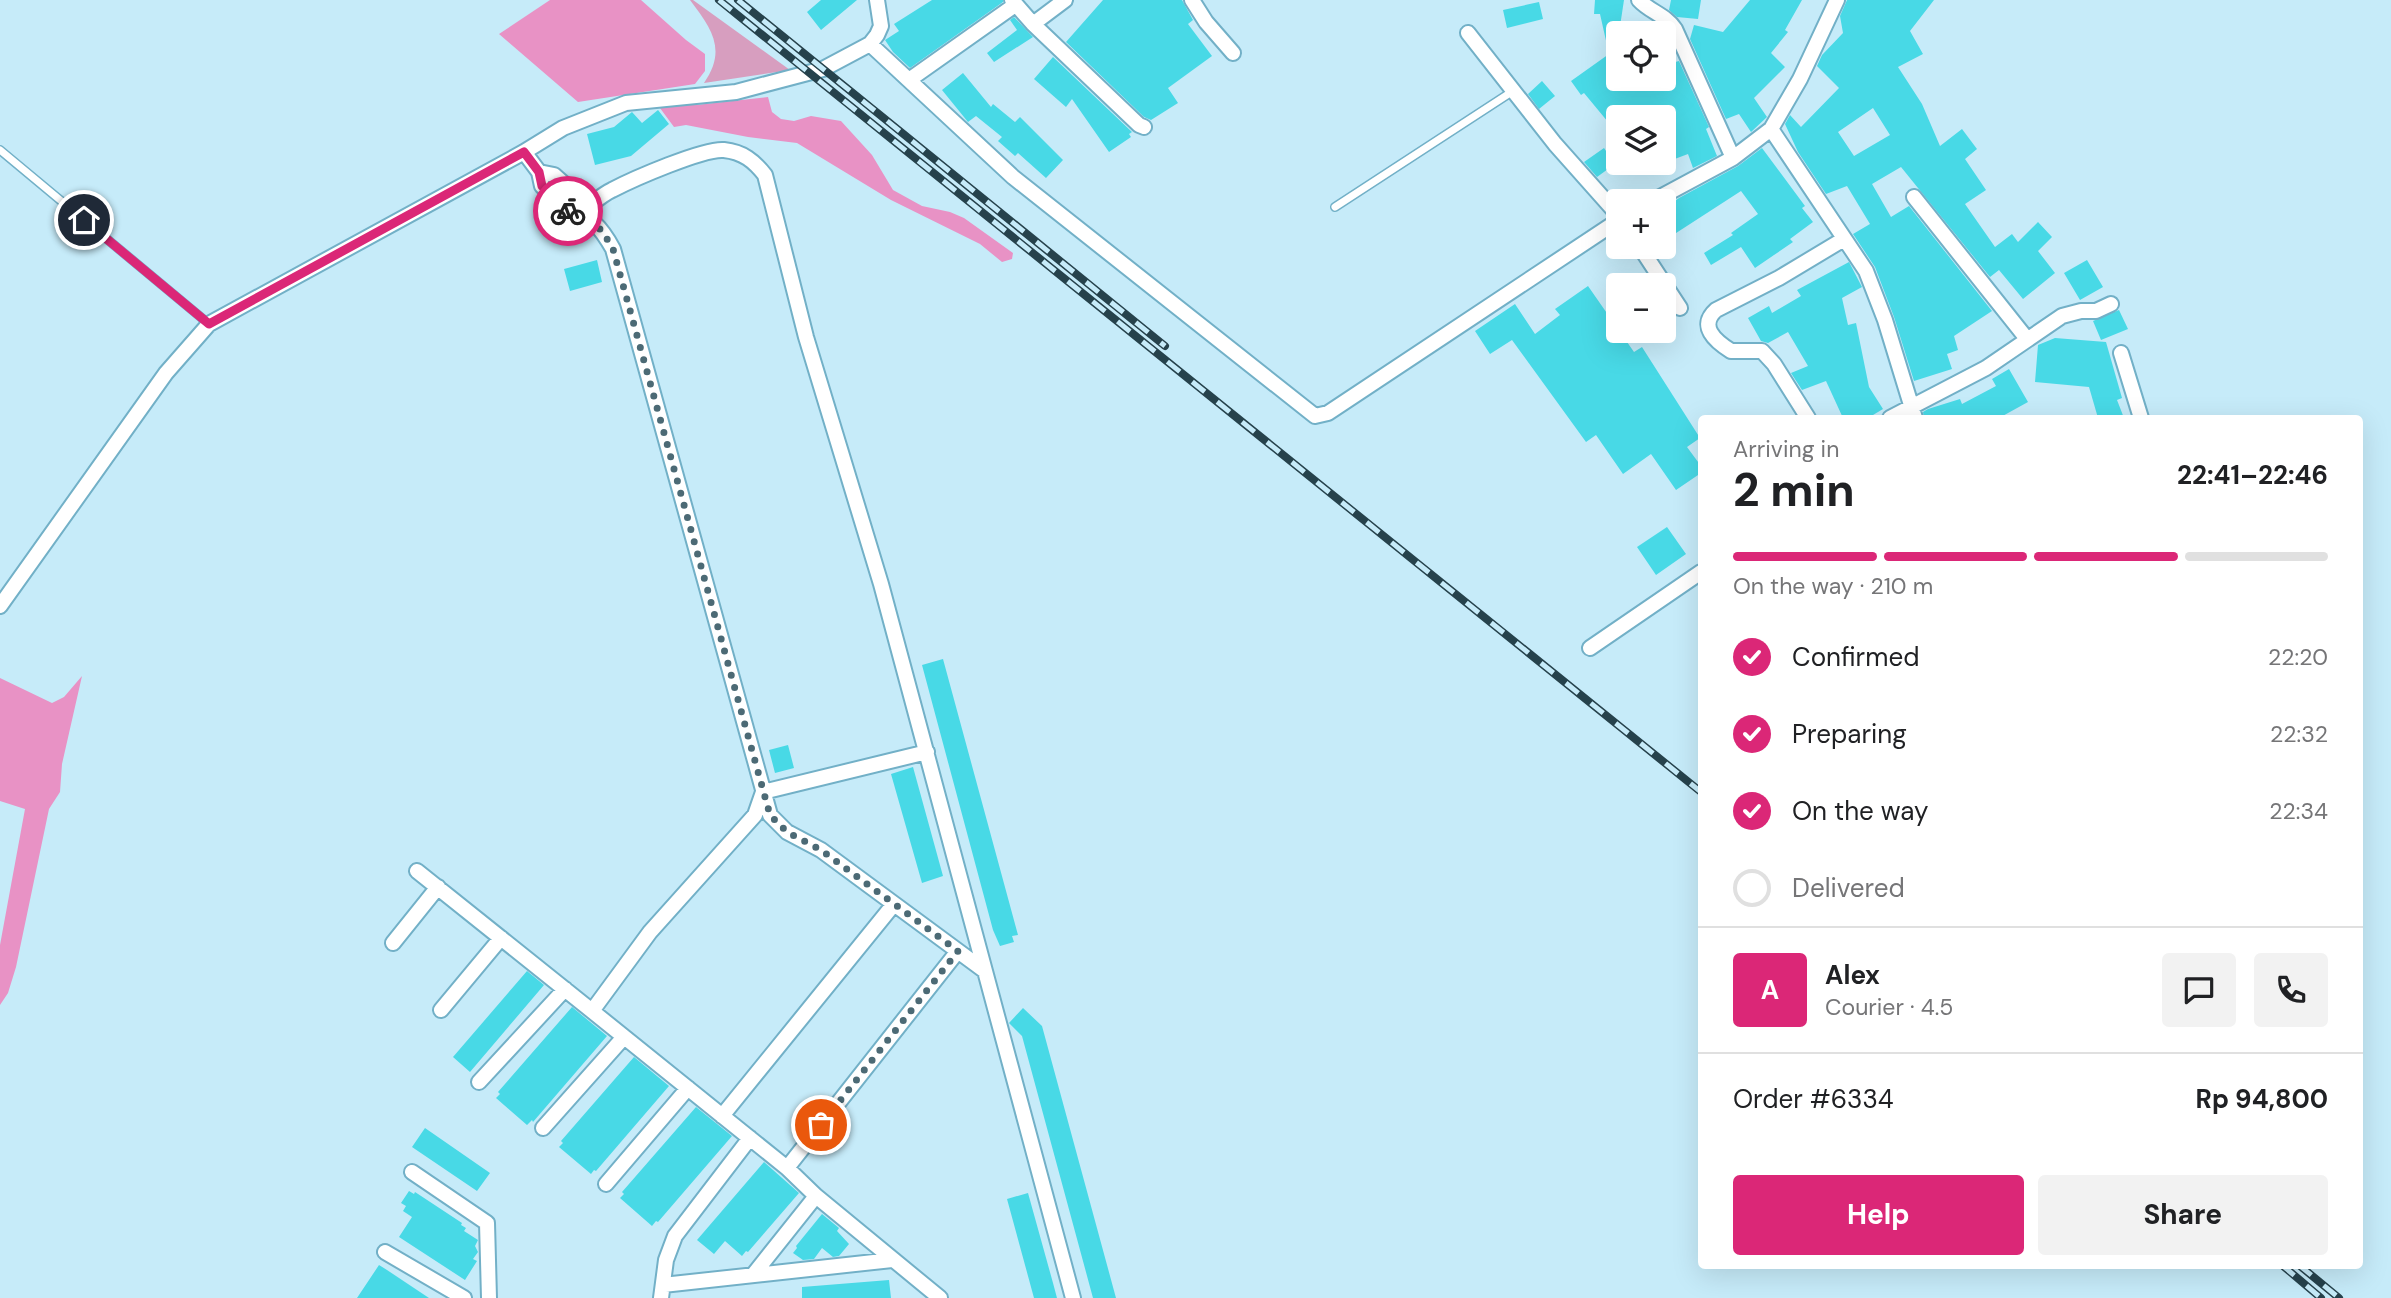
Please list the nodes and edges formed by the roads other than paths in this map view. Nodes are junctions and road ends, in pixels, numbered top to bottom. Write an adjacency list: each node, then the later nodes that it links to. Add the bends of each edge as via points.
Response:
1 (877, 0): 9 (street, via 881,26)
2 (1065, 0): 7 (street)
3 (1192, 0): 10 (street)
4 (1639, 0): 17 (street, via 1675,29)
5 (1837, 0): 14 (street)
6 (1014, 3): 7 (street); 11 (street)
7 (1033, 24): 13 (street)
8 (1468, 33): 12 (street)
9 (870, 44): 11 (street); 16 (street, via 810,74 736,92 626,103 563,128)
10 (1233, 53)
11 (909, 80): 23 (street, via 1013,177 1315,416 1328,413)
12 (1513, 91): 20 (street); 21 (lane)
13 (1144, 127)
14 (1772, 129): 17 (street); 24 (street)
15 (0, 150): 28 (lane)
16 (524, 152): 22 (street, via 539,172 542,186 566,211); 28 (street)
17 (1733, 158): 18 (street)
18 (1675, 189)
19 (1914, 197): 29 (street)
20 (1606, 203)
21 (1335, 207)
22 (581, 212): 37 (street, via 610,190 704,152 740,154 754,161 765,175 806,337); 38 (street, via 603,232 613,249)
23 (1606, 227)
24 (1844, 239): 31 (street, via 1875,290); 32 (street, via 1708,317 1714,338 1731,351 1762,351)
25 (1648, 259): 27 (street)
26 (2111, 304): 29 (street, via 2062,316)
27 (1681, 308)
28 (209, 324): 35 (street, via 166,373)
29 (2027, 339): 31 (street)
30 (2121, 353): 33 (street)
31 (1913, 412)
32 (1806, 415)
33 (2140, 415)
34 (1698, 574): 36 (street)
35 (0, 606)
36 (1590, 648)
37 (927, 752): 38 (street); 45 (street)
38 (763, 792): 41 (street, via 777,824); 48 (street, via 755,815 650,932)
39 (417, 871): 40 (street)
40 (438, 887): 42 (street); 43 (street)
41 (894, 904): 44 (street); 52 (street)
42 (501, 938): 46 (street); 47 (street)
43 (393, 943)
44 (958, 951): 45 (street); 55 (street)
45 (985, 971): 66 (street)
46 (565, 989): 48 (street); 50 (street)
47 (441, 1010)
48 (592, 1011): 49 (street)
49 (624, 1037): 51 (street); 53 (street)
50 (479, 1082)
51 (688, 1088): 52 (street); 57 (street)
52 (722, 1116): 54 (street)
53 (542, 1128)
54 (750, 1138): 55 (street); 62 (street, via 675,1237)
55 (787, 1168): 58 (street)
56 (412, 1172): 64 (street, via 487,1223)
57 (606, 1184)
58 (816, 1196): 60 (street); 61 (street)
59 (385, 1252): 63 (street)
60 (892, 1260): 61 (street); 65 (street)
61 (753, 1275): 62 (street)
62 (662, 1291)
63 (464, 1298)
64 (489, 1298)
65 (940, 1298)
66 (1073, 1298)

